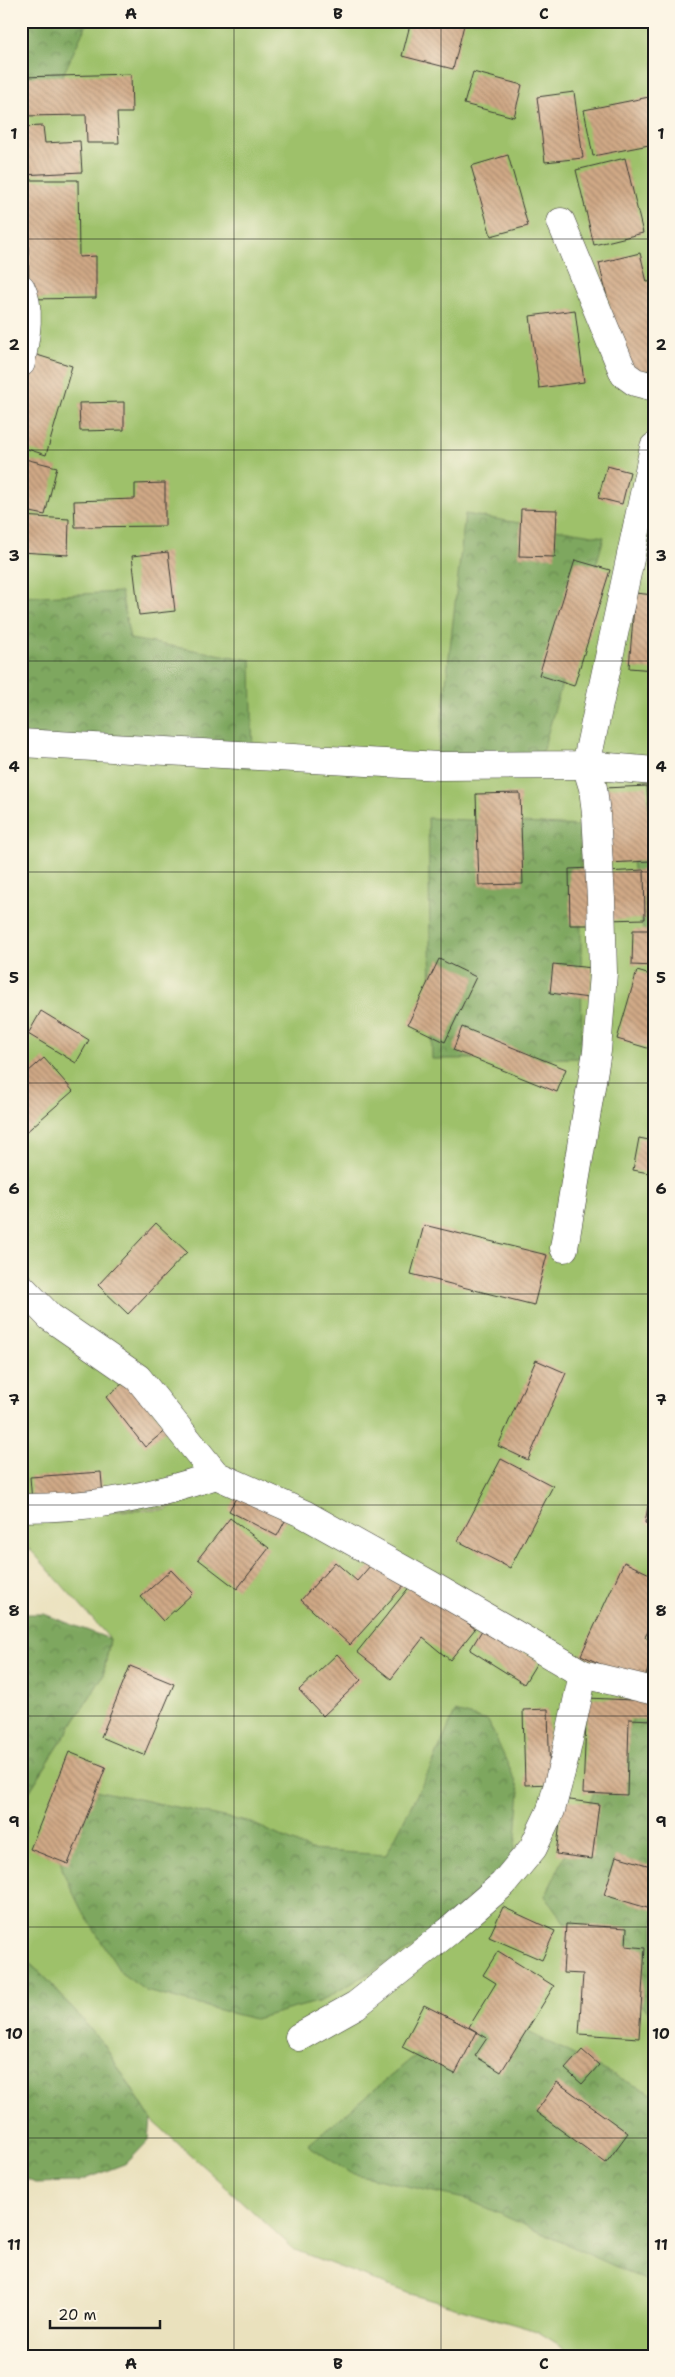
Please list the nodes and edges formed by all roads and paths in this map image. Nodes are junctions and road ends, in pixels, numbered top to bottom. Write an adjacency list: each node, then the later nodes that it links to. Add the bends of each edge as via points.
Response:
1 (561, 222): 4 (street, via 624,374 635,382)
2 (21, 288): 3 (street, via 26,323)
3 (21, 363)
4 (654, 388)
5 (654, 446): 7 (street)
6 (21, 743): 7 (street, via 440,766)
7 (586, 765): 8 (street); 9 (street, via 596,814 603,973 598,1051)
8 (654, 771)
9 (564, 1248)
10 (21, 1286): 11 (street, via 50,1317 138,1378)
11 (216, 1475): 12 (street, via 181,1487 102,1504); 13 (street, via 304,1514)
12 (21, 1508)
13 (583, 1674): 14 (street); 15 (street, via 551,1810 532,1848 503,1884 449,1931 356,2005)
14 (654, 1691)
15 (299, 2037)

